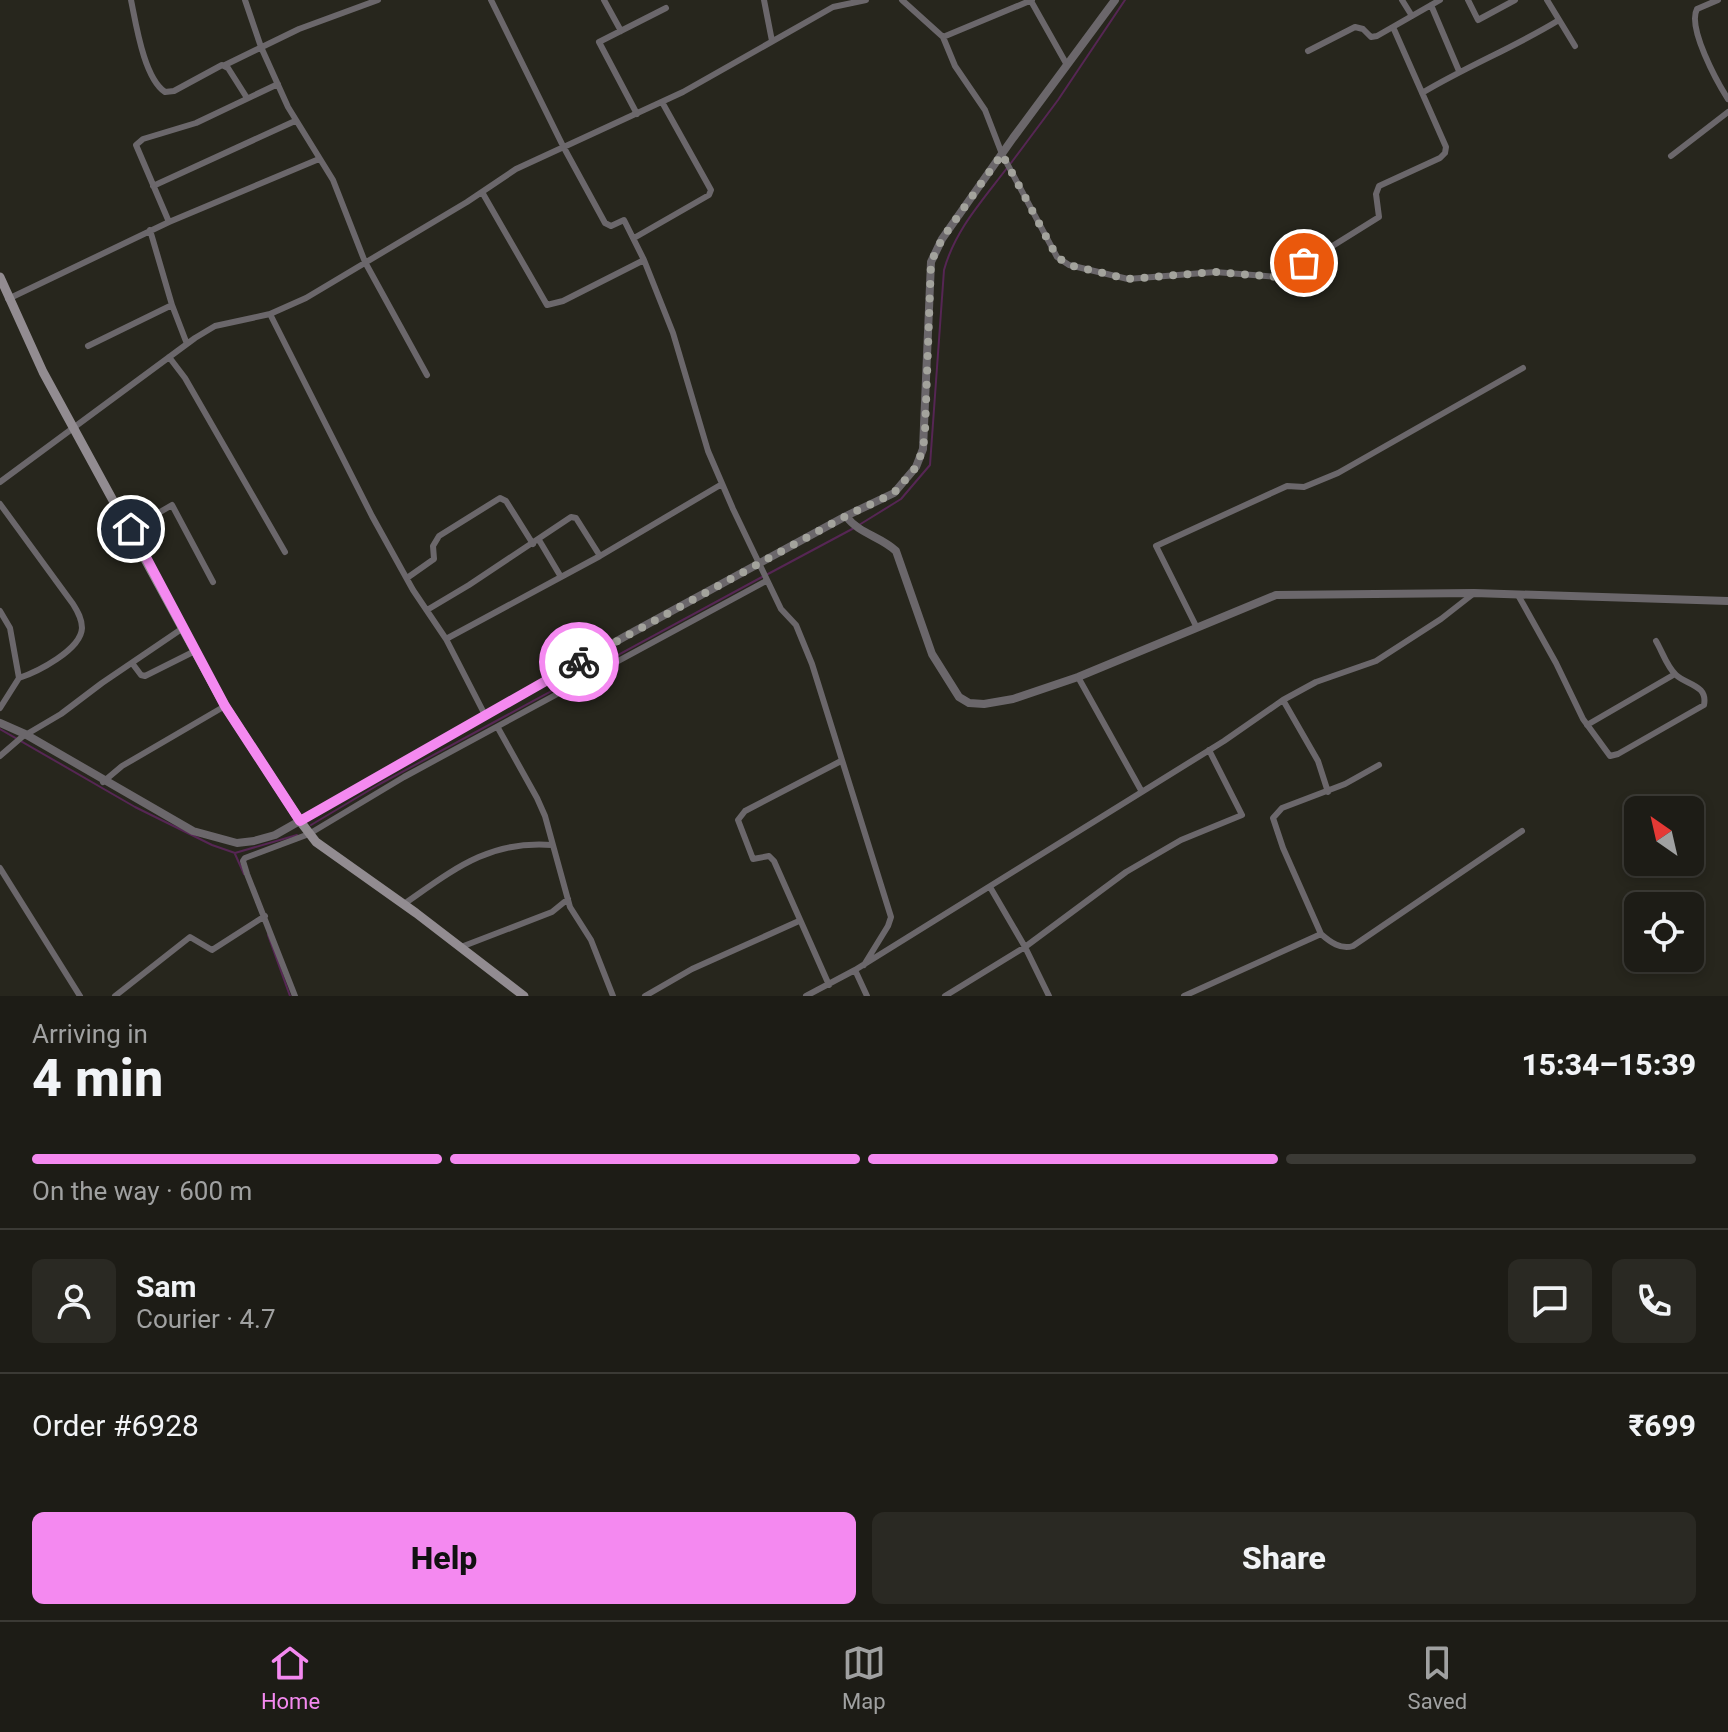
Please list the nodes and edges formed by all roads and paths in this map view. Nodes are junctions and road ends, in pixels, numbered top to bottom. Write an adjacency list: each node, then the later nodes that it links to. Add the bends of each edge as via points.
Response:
1 (131, 0): 28 (street, via 147,65 162,90 174,91)
2 (245, 0): 26 (street)
3 (378, 0): 26 (street)
4 (491, 0): 39 (street)
5 (604, 0): 22 (street)
6 (764, 0): 24 (street)
7 (866, 0): 24 (street, via 833,7)
8 (902, 0): 23 (street)
9 (1031, 0): 23 (street); 29 (street)
10 (1115, 0): 29 (street)
11 (1402, 0): 19 (street)
12 (1440, 0): 17 (street)
13 (1468, 0): 14 (street, via 1480,20)
14 (1515, 0)
15 (1547, 0): 20 (street)
16 (1718, 0): 34 (street, via 1697,9 1694,19)
17 (1431, 5): 19 (street); 30 (street)
18 (666, 8): 22 (street)
19 (1412, 16): 21 (street)
20 (1559, 20): 25 (street); 30 (street)
21 (1393, 27): 27 (street, via 1373,38 1355,27); 32 (street)
22 (621, 31): 37 (street, via 599,42)
23 (943, 37): 40 (street, via 955,66 985,110)
24 (772, 41): 35 (street)
25 (1575, 46)
26 (261, 47): 28 (street); 31 (street)
27 (1308, 51)
28 (225, 65): 33 (street)
29 (1067, 65): 40 (street)
30 (1459, 71): 32 (street)
31 (278, 84): 33 (street); 38 (street)
32 (1422, 93): 40 (street, via 1446,147 1443,155 1380,185 1379,217 1282,276 1215,272 1128,279 1065,263)
33 (247, 98): 43 (street, via 196,123 138,142 135,148)
34 (1728, 99)
35 (662, 102): 37 (street); 47 (street, via 711,193)
36 (1728, 112): 41 (street)
37 (637, 114): 39 (street)
38 (295, 121): 42 (street); 43 (street)
39 (563, 146): 44 (street); 47 (street, via 606,224 623,219)
40 (1002, 154): 63 (street, via 931,262 925,432 916,467 894,493)
41 (1671, 156)
42 (319, 159): 45 (street); 49 (street, via 340,194)
43 (153, 186): 45 (street)
44 (482, 192): 48 (street, via 547,305); 49 (street)
45 (169, 222): 46 (street)
46 (150, 230): 51 (street); 52 (street)
47 (634, 238): 48 (street)
48 (644, 260): 61 (street)
49 (365, 262): 53 (street); 58 (street)
50 (0, 277): 51 (main road)
51 (5, 296): 59 (main road)
52 (172, 305): 54 (street); 55 (street)
53 (270, 314): 54 (street, via 215,326); 70 (street)
54 (187, 344): 56 (street)
55 (88, 346)
56 (169, 357): 59 (street); 66 (street)
57 (1523, 368): 79 (street, via 1338,473 1304,487 1287,486 1156,546)
58 (427, 375)
59 (73, 428): 60 (street); 64 (main road)
60 (0, 482)
61 (722, 484): 67 (street); 68 (street)
62 (0, 504): 86 (street, via 73,604 82,630 49,666)
63 (850, 522): 68 (street); 85 (street, via 896,551 932,654 959,697 984,704)
64 (131, 529): 72 (street, via 172,505); 78 (main road)
65 (536, 542): 67 (street, via 573,517); 69 (street); 70 (street, via 500,498 439,536 431,564); 76 (street)
66 (285, 552)
67 (600, 556): 69 (street)
68 (759, 568): 71 (street); 90 (street)
69 (561, 577): 80 (street)
70 (407, 578): 76 (street)
71 (766, 580): 93 (street); 97 (street, via 796,625)
72 (213, 582)
73 (1474, 593): 74 (street); 79 (street, via 1276,595); 87 (street, via 1376,661 1328,676)
74 (1518, 595): 75 (street); 92 (street)
75 (1728, 601)
76 (427, 610): 80 (street)
77 (0, 611): 86 (street, via 10,628)
78 (183, 628): 82 (main road); 83 (street)
79 (1197, 628): 85 (street)
80 (446, 639): 90 (street)
81 (1656, 641): 84 (street)
82 (195, 651): 83 (street, via 145,676); 88 (main road)
83 (132, 663): 94 (street)
84 (1675, 674): 92 (street); 92 (street, via 1700,689 1706,701 1701,707 1612,756)
85 (1078, 677): 100 (street)
86 (19, 678): 89 (street)
87 (1283, 700): 95 (street); 101 (street, via 1318,761)
88 (225, 706): 99 (street); 102 (main road)
89 (0, 708)
90 (485, 715): 102 (street)
91 (0, 723): 94 (street)
92 (1587, 725)
93 (498, 728): 104 (street); 105 (street, via 537,798)
94 (21, 737): 96 (street); 99 (street)
95 (1209, 750): 100 (street); 114 (street, via 1242,815 1181,840 1126,872)
96 (0, 756)
97 (841, 761): 111 (street, via 738,816 750,855 774,861); 115 (street, via 891,917)
98 (1379, 765): 101 (street)
99 (103, 782): 102 (street, via 193,831 232,842 265,838)
100 (1142, 792): 107 (street)
101 (1328, 792): 112 (street, via 1282,808 1273,818)
102 (300, 821): 104 (main road)
103 (1522, 831): 112 (street, via 1353,946 1344,948)
104 (309, 834): 109 (main road); 110 (street, via 243,861)
105 (552, 845): 108 (street); 109 (street, via 517,844 486,854)
106 (0, 868): 118 (street)
107 (990, 887): 114 (street); 115 (street)
108 (568, 899): 113 (street, via 552,912); 122 (street)
109 (404, 904): 113 (main road)
110 (262, 918): 119 (street, via 212,950 190,937); 120 (street)
111 (799, 921): 117 (street); 123 (street)
112 (1321, 934): 128 (street)
113 (461, 947): 121 (main road)
114 (1025, 947): 126 (street); 127 (street)
115 (864, 965): 116 (street)
116 (855, 970): 117 (street); 125 (street)
117 (829, 985): 124 (street)
118 (80, 996)
119 (115, 996)
120 (295, 996)
121 (524, 996)
122 (613, 996)
123 (645, 996)
124 (806, 996)
125 (867, 996)
126 (945, 996)
127 (1049, 996)
128 (1184, 996)

